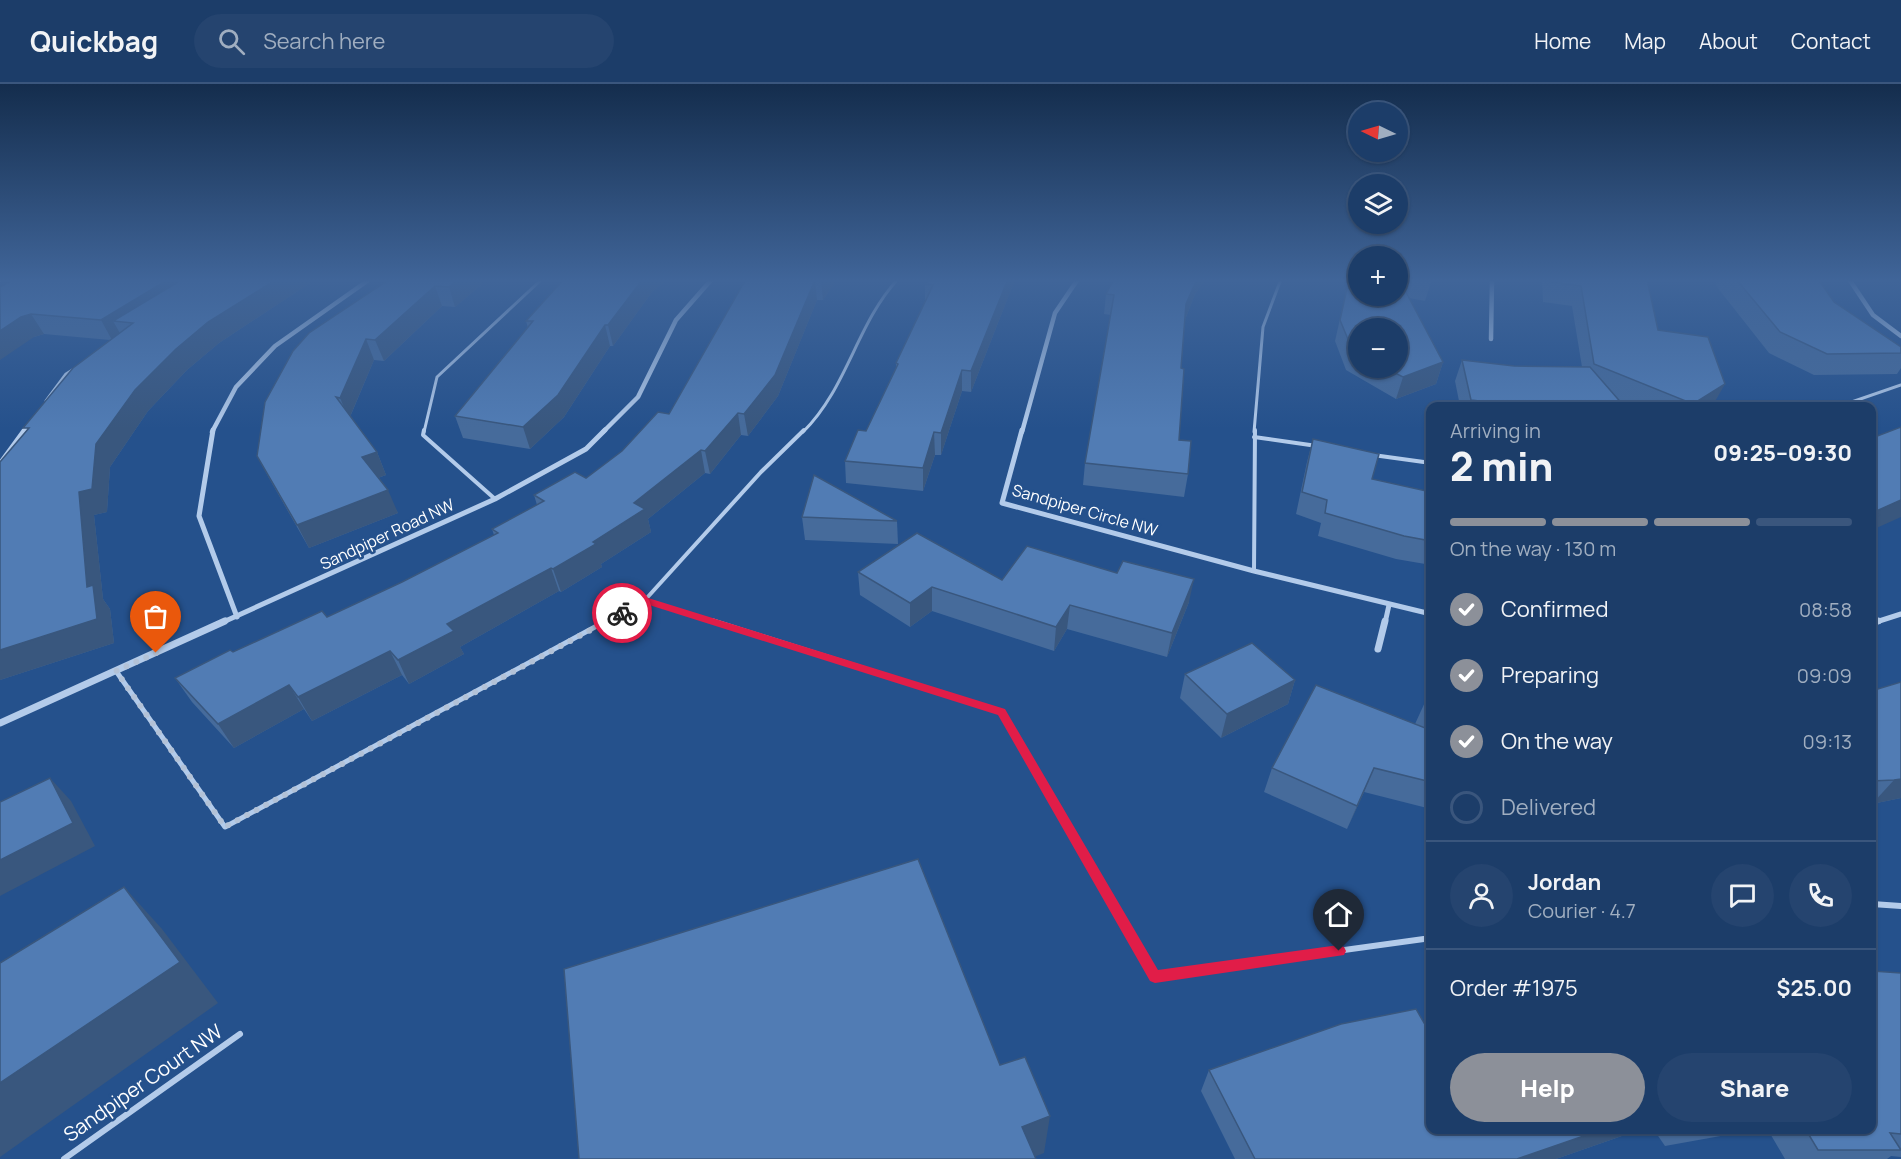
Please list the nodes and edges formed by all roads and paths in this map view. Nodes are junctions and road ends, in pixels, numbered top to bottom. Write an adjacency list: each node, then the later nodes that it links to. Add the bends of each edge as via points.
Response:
1 (299, 329): 25 (street, via 275,346 236,387 211,434 199,516)
2 (488, 329): 19 (lane, via 437,376 423,435)
3 (672, 329): 19 (street, Sandpiper Road NW, via 638,397 586,449)
4 (866, 329): 21 (lane, via 815,420 761,472)
5 (1050, 329): 20 (street, Sandpiper Circle NW, via 1002,503)
6 (1263, 329): 14 (lane)
7 (1491, 329): 8 (street)
8 (1491, 339)
9 (76, 368): 12 (lane, via 66,374)
10 (1901, 385): 11 (lane)
11 (1852, 402)
12 (39, 410)
13 (33, 419): 18 (lane)
14 (1254, 437): 15 (lane); 20 (lane)
15 (1325, 448)
16 (1372, 454): 17 (lane)
17 (1426, 462)
18 (0, 463)
19 (495, 499): 25 (street, Sandpiper Road NW)
20 (1254, 571): 22 (street, Sandpiper Circle NW)
21 (645, 600): 30 (lane, via 225,827); 34 (lane, via 1001,712 1155,976)
22 (1389, 605): 23 (street, Sandpiper Circle NW); 29 (street)
23 (1426, 613)
24 (1901, 614): 26 (street)
25 (237, 617): 30 (street, Sandpiper Road NW)
26 (1893, 617): 27 (street); 28 (street)
27 (1901, 622)
28 (1876, 623)
29 (1378, 649)
30 (116, 671): 31 (street, Sandpiper Road NW)
31 (0, 723)
32 (1876, 904): 33 (lane)
33 (1901, 906)
34 (1426, 939)
35 (240, 1034): 36 (lane, Sandpiper Court NW)
36 (64, 1159)

